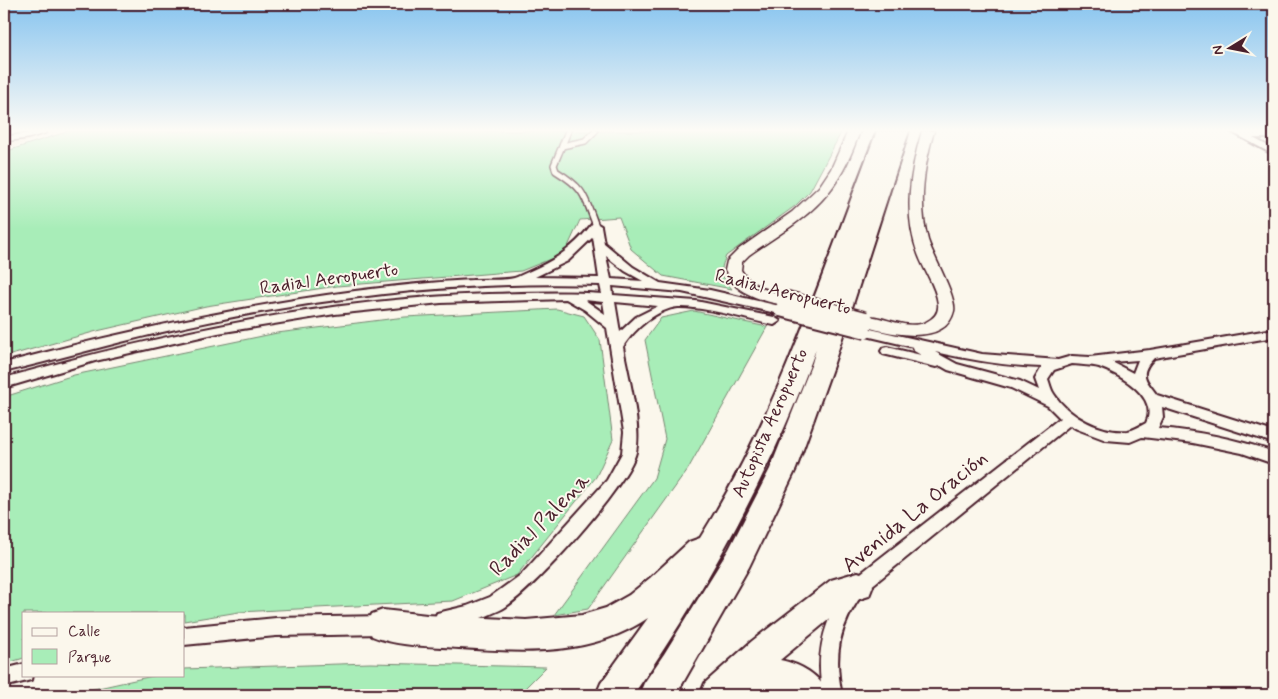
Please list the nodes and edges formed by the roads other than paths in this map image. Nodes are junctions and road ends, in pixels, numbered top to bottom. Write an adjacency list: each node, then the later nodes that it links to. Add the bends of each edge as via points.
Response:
1 (555, 164): 6 (lane, via 556,171 583,192)
2 (839, 164): 14 (street, via 812,203 735,260 733,270 743,284)
3 (873, 164): 32 (highway, Autopista Aeropuerto, via 777,417)
4 (890, 164): 40 (highway, Autopista Aeropuerto, via 823,363 782,470 739,558)
5 (921, 164): 16 (street, via 916,188 916,215 925,253 944,297 946,311 936,323 917,329)
6 (596, 226): 7 (street, Radial Palena); 8 (street, via 581,246 557,264)
7 (600, 245): 9 (street, Radial Palena); 10 (street, Radial Aeropuerto, via 638,275)
8 (507, 282): 9 (street, Radial Aeropuerto); 23 (street, Radial Aeropuerto, via 372,292 255,309 141,332)
9 (606, 282): 10 (street, Radial Aeropuerto); 12 (street, Radial Palena)
10 (667, 287): 14 (street, Radial Aeropuerto)
11 (565, 295): 12 (street, Radial Aeropuerto); 15 (street, Radial Aeropuerto, via 590,307); 24 (street, Radial Aeropuerto, via 433,300 296,315 160,342)
12 (608, 299): 13 (street, Radial Aeropuerto); 15 (street, Radial Palena)
13 (682, 304): 14 (street, Radial Aeropuerto); 19 (street, via 663,308 637,321)
14 (780, 311): 16 (street, bridge)
15 (613, 326): 19 (street, Radial Palena)
16 (865, 327): 18 (street, Radial Aeropuerto)
17 (1274, 334): 20 (street)
18 (888, 344): 22 (street, Radial Aeropuerto, via 1013,362); 27 (street, Radial Aeropuerto, via 920,349 953,367 1015,384)
19 (617, 346): 34 (street, Radial Palena, via 631,441 625,463 604,494 528,579 496,603 451,618)
20 (1150, 354): 21 (street); 25 (street, via 1142,362)
21 (1087, 360): 22 (street, Radial Aeropuerto); 25 (street, via 1117,370)
22 (1054, 363): 27 (street, via 1044,372 1042,381)
23 (4, 368)
24 (4, 383)
25 (1139, 384): 26 (street)
26 (1152, 399): 29 (street, via 1156,419); 30 (street)
27 (1050, 402): 28 (street, Radial Aeropuerto)
28 (1069, 418): 29 (street, Radial Aeropuerto, via 1110,434); 33 (street, Avenida La Oración)
29 (1142, 432): 31 (street, via 1200,437)
30 (1274, 438)
31 (1274, 458)
32 (718, 533): 34 (highway, via 644,604 617,619 583,631 517,636 420,631); 39 (highway, Autopista Aeropuerto, via 669,616)
33 (858, 586): 38 (highway, via 842,590 764,652); 42 (street, Avenida La Oración, via 846,600 830,635 827,655)
34 (383, 625): 35 (street, Radial Palena, via 276,627)
35 (185, 636)
36 (22, 673): 37 (street)
37 (4, 678)
38 (724, 690): 41 (highway, via 759,675 779,676 796,682)
39 (613, 695)
40 (656, 695)
41 (811, 695)
42 (832, 695)

